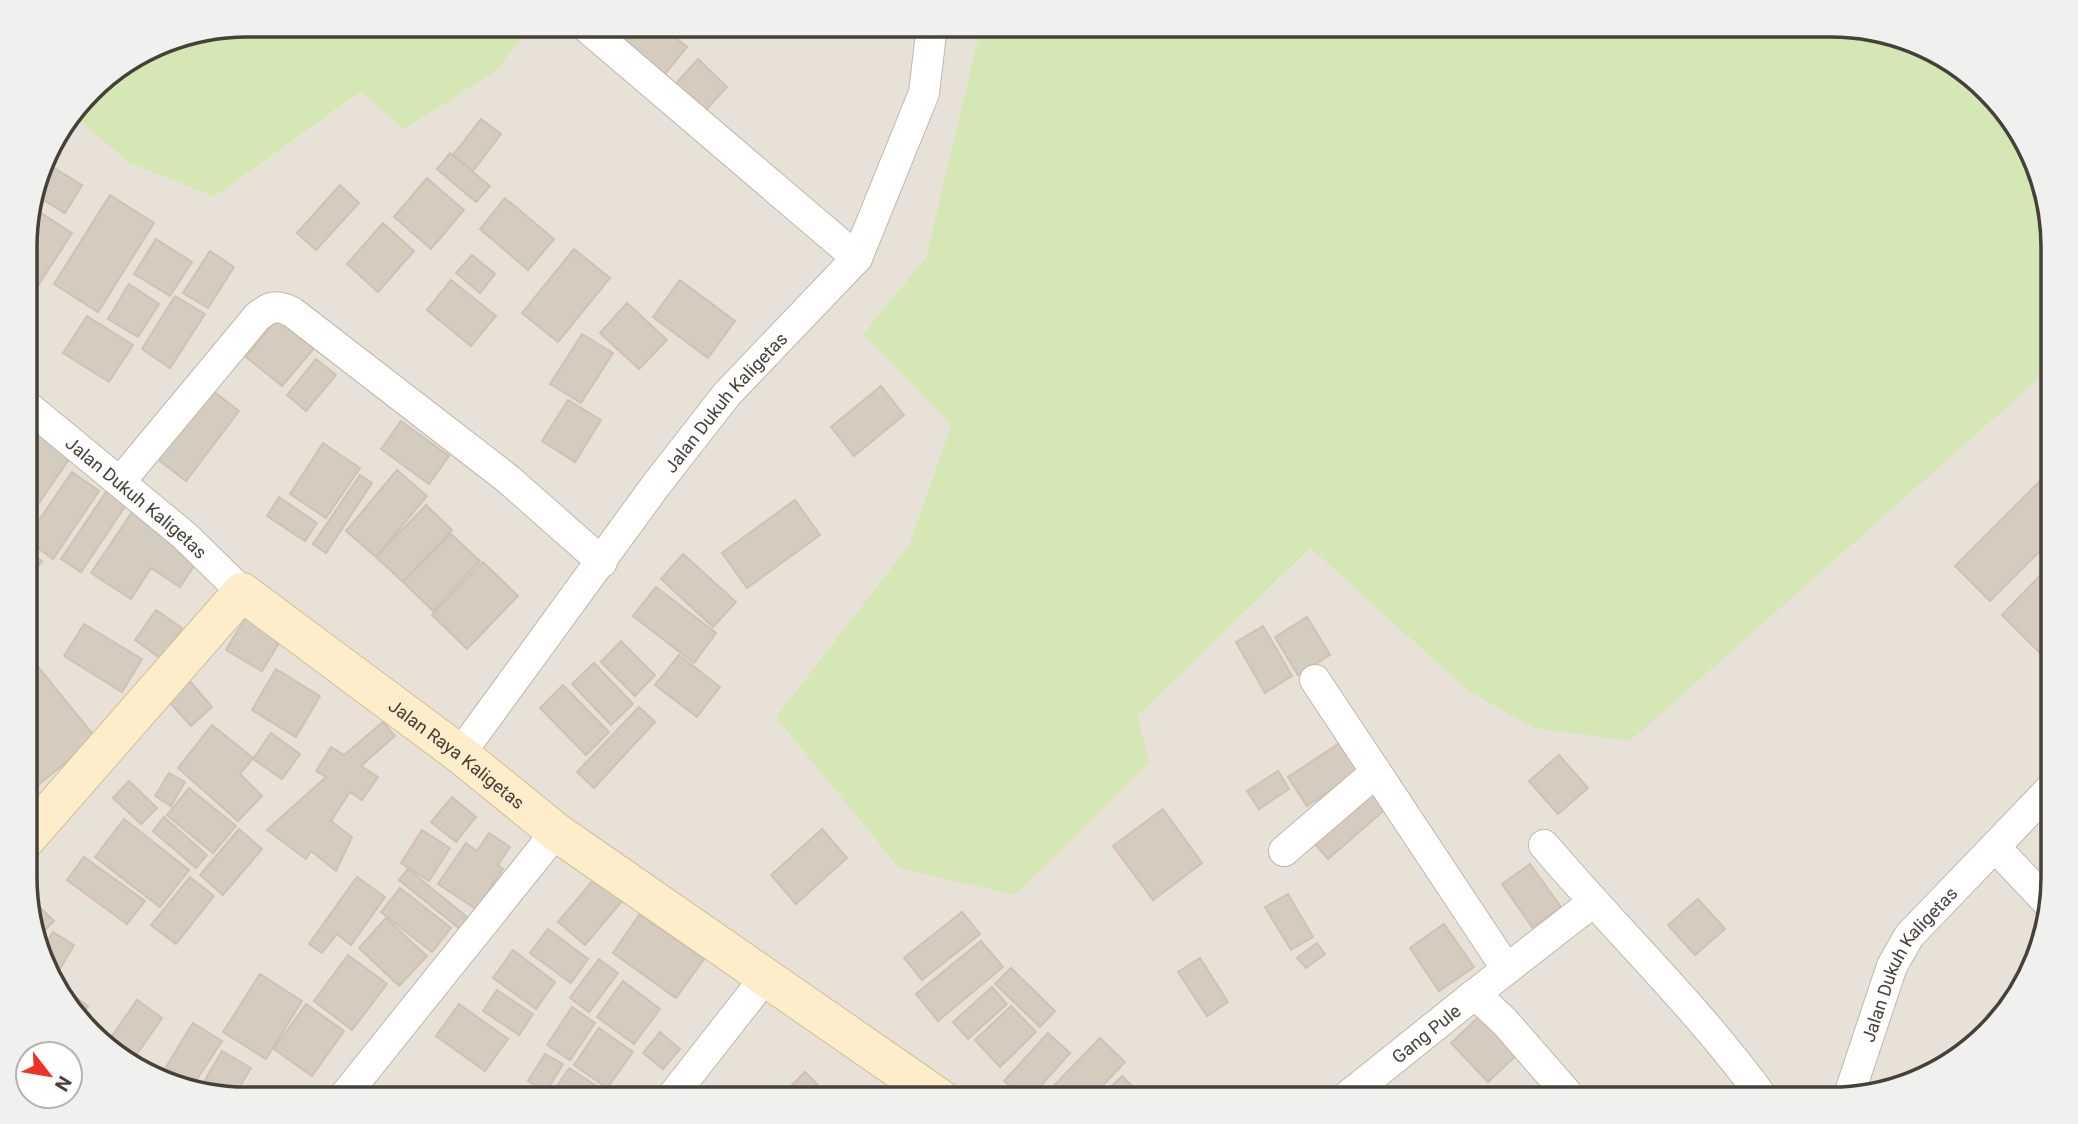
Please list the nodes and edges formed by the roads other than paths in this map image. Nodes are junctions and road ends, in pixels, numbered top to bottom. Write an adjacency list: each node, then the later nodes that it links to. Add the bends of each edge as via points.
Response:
1 (599, 37): 3 (street)
2 (930, 37): 3 (street, Jalan Dukuh Kaligetas, via 924,93)
3 (857, 258): 6 (street, Jalan Dukuh Kaligetas, via 727,394)
4 (37, 414): 5 (street, Jalan Dukuh Kaligetas)
5 (120, 482): 6 (street, via 257,317 269,307 280,306 508,479); 7 (street, Jalan Dukuh Kaligetas)
6 (602, 562): 9 (street, Jalan Dukuh Kaligetas)
7 (242, 592): 9 (main road, Jalan Raya Kaligetas); 12 (main road)
8 (1315, 680): 10 (street)
9 (460, 754): 13 (main road, Jalan Raya Kaligetas)
10 (1376, 772): 16 (street); 19 (street)
11 (2041, 799): 15 (street, Jalan Dukuh Kaligetas)
12 (37, 826)
13 (556, 832): 20 (main road, Jalan Raya Kaligetas); 23 (street)
14 (1544, 845): 18 (street)
15 (1996, 847): 17 (street); 22 (street, Jalan Dukuh Kaligetas, via 1909,936 1892,966)
16 (1284, 851)
17 (2040, 894)
18 (1593, 902): 19 (street, Gang Pule); 28 (street, via 1676,988)
19 (1506, 968): 21 (street, Gang Pule)
20 (764, 979): 24 (street); 25 (main road, Jalan Raya Kaligetas)
21 (1475, 994): 26 (street, Gang Pule); 27 (street)
22 (1852, 1086)
23 (352, 1087)
24 (679, 1087)
25 (923, 1087)
26 (1359, 1087)
27 (1562, 1087)
28 (1754, 1087)

